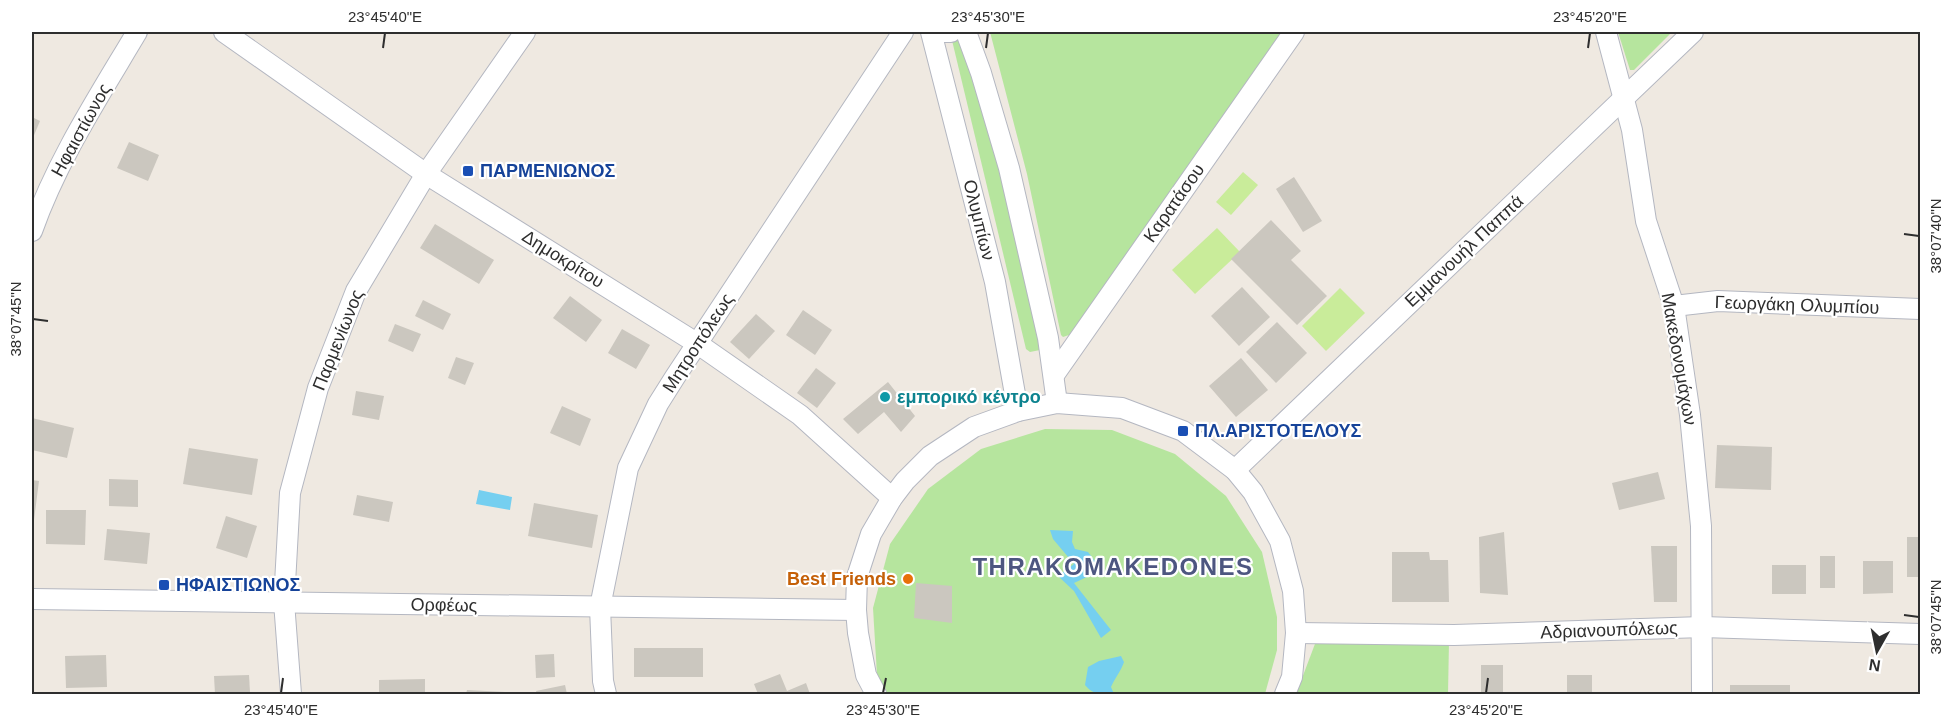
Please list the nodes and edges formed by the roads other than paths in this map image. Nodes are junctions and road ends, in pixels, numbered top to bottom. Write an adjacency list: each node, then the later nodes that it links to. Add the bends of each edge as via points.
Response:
1 (137, 32): 14 (street, Ηφαιστίωνος, via 83,122)
2 (225, 32): 13 (street, Δημοκρίτου)
3 (525, 32): 13 (street, Παρμενίωνος)
4 (903, 32): 17 (street, Μητροπόλεως)
5 (931, 32): 20 (street, Ολυμπίων, via 994,282)
6 (938, 32): 7 (street)
7 (951, 32)
8 (966, 32): 18 (street, via 1009,168)
9 (1294, 32): 18 (street, Καρατάσου)
10 (1606, 32): 12 (street, Μακεδονομάχων)
11 (1693, 32): 12 (street, Εμμανουήλ Παππά)
12 (1624, 96): 15 (street, Μακεδονομάχων, via 1646,222); 21 (street, Εμμανουήλ Παππά)
13 (426, 174): 17 (street, Δημοκρίτου); 24 (street, Παρμενίωνος, via 356,291 318,388 290,493)
14 (32, 231)
15 (1674, 306): 16 (street, Γεωργάκη Ολυμπίου, via 1718,301); 27 (street, Μακεδονομάχων, via 1698,487)
16 (1920, 309)
17 (698, 344): 22 (street, Δημοκρίτου, via 800,415); 25 (street, Μητροπόλεως, via 658,404 628,468)
18 (1054, 375): 19 (street)
19 (1057, 403): 20 (street); 21 (street, via 1122,408 1183,431)
20 (1018, 411): 22 (street, via 974,427 930,456)
21 (1235, 470): 28 (street, via 1253,492 1280,541 1293,591)
22 (892, 498): 26 (street, via 871,534 857,577)
23 (32, 599): 24 (street, Ορφέως)
24 (284, 603): 25 (street, Ορφέως); 30 (street, Παρμενίωνος)
25 (600, 607): 26 (street, Ορφέως); 31 (street, Μητροπόλεως)
26 (856, 610): 32 (street, via 866,675)
27 (1703, 627): 28 (street, Αδριανουπόλεως, via 1454,635); 29 (street, Αδριανουπόλεως); 34 (street, Μακεδονομάχων)
28 (1296, 633): 33 (street, via 1292,677)
29 (1920, 634)
30 (291, 694)
31 (606, 694)
32 (876, 694)
33 (1285, 694)
34 (1702, 694)

